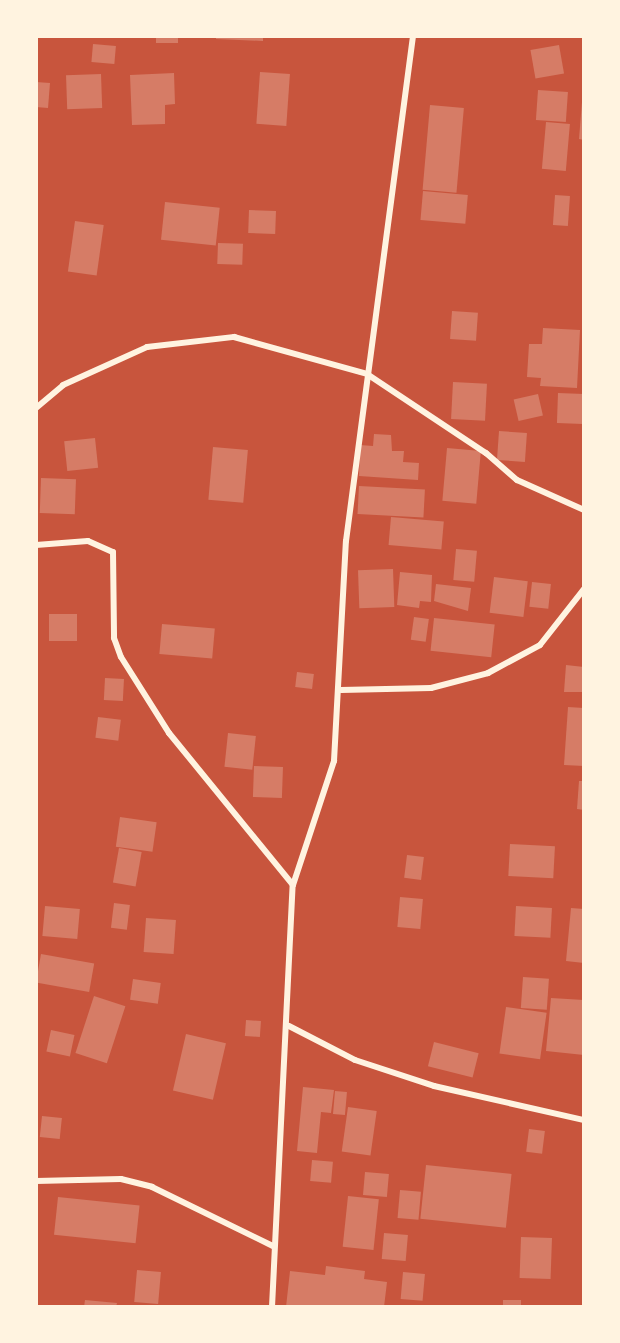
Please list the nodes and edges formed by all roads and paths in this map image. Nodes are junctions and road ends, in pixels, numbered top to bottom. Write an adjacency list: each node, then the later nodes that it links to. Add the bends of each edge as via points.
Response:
1 (412, 36): 2 (street)
2 (368, 374): 3 (street, via 234,337 147,347 63,385); 4 (street, via 486,453 517,480); 7 (street, via 346,541)
3 (36, 408)
4 (584, 510)
5 (36, 545): 8 (street, via 88,540 113,552 114,638 122,657 169,733)
6 (584, 589): 7 (street, via 540,645 488,674 430,688)
7 (341, 690): 8 (street, via 334,761)
8 (293, 885): 9 (street)
9 (290, 1026): 10 (street, via 355,1060 435,1086); 12 (street)
10 (584, 1120)
11 (36, 1181): 12 (street, via 121,1179 152,1187)
12 (273, 1246): 13 (street)
13 (272, 1307)

